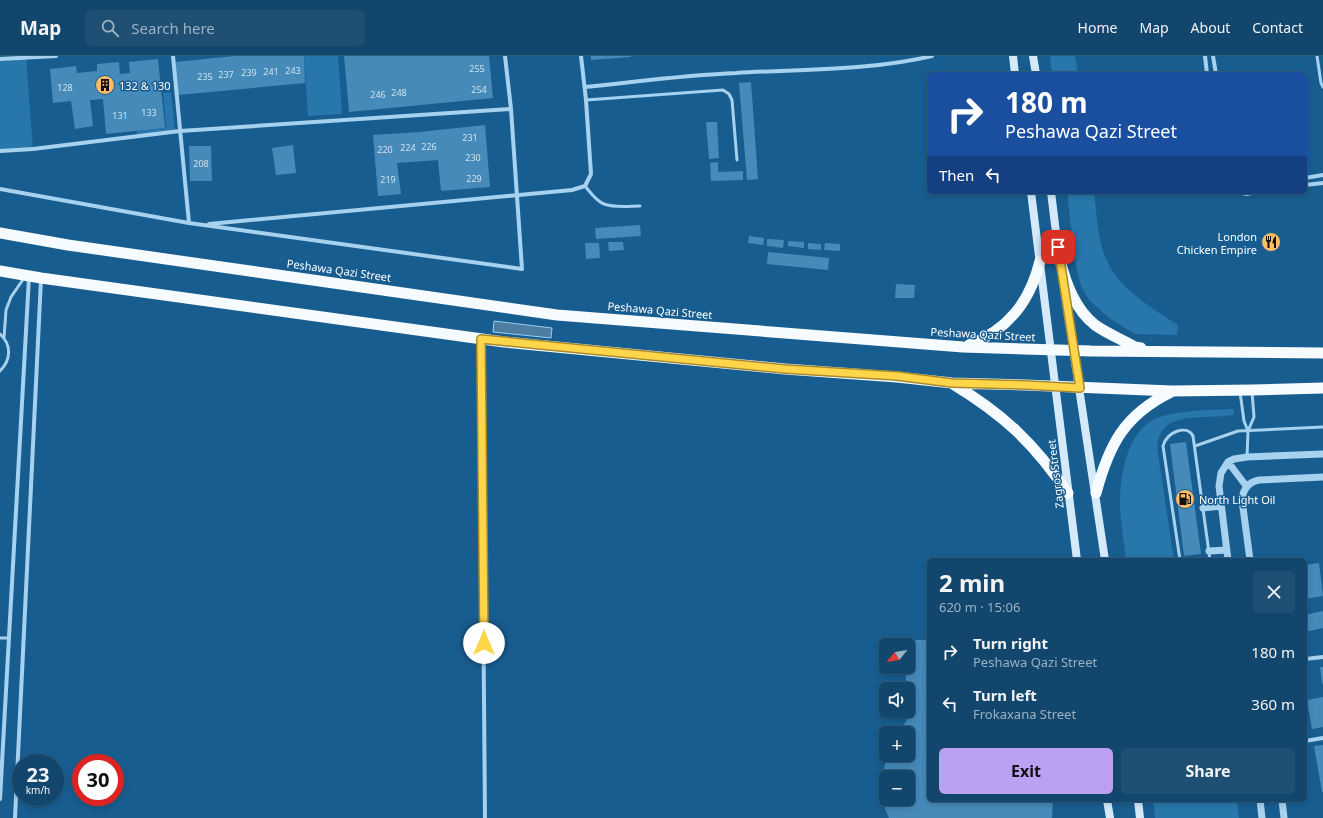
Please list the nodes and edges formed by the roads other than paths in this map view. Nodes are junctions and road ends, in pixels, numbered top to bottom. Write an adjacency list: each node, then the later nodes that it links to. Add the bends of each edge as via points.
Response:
1 (56, 56): 11 (street)
2 (173, 56): 20 (street)
3 (505, 56): 19 (street)
4 (581, 56): 16 (street)
5 (932, 56): 16 (street, via 854,68 700,74)
6 (1013, 56): 12 (main road)
7 (1033, 56): 13 (main road)
8 (1205, 56): 14 (street)
9 (1213, 56): 15 (street)
10 (1316, 56): 17 (lane)
11 (0, 59)
12 (1015, 72)
13 (1036, 72)
14 (1207, 72)
15 (1216, 72)
16 (585, 87): 18 (street)
17 (1323, 87)
18 (586, 100): 22 (lane, via 723,90 732,100); 27 (street, via 590,174)
19 (511, 109): 20 (street); 31 (street)
20 (180, 131): 21 (street); 33 (street)
21 (0, 151)
22 (737, 160)
23 (1323, 175): 24 (street)
24 (1307, 178)
25 (1323, 182): 26 (street)
26 (1307, 185)
27 (585, 186): 31 (street, via 572,190); 32 (lane, via 604,204)
28 (0, 189): 33 (street)
29 (1031, 194): 37 (main road, Zagros Street)
30 (1051, 194): 36 (main road)
31 (517, 196): 34 (street); 34 (street, via 522,269)
32 (640, 206)
33 (189, 223): 34 (street)
34 (203, 225)
35 (0, 233): 44 (highway, Peshawa Qazi Street, via 557,315)
36 (1060, 260): 46 (main road); 47 (highway, via 1066,284 1078,306 1094,325 1135,347)
37 (1040, 261): 44 (highway, via 1030,291 1011,319 997,331); 45 (main road, Zagros Street)
38 (0, 271): 39 (highway)
39 (27, 276): 40 (highway); 42 (lane, via 6,310); 78 (street, via 29,290)
40 (41, 278): 43 (highway); 88 (street)
41 (0, 334): 42 (lane)
42 (4, 338): 49 (lane, via 10,352 5,366)
43 (481, 339): 50 (highway); 89 (street)
44 (963, 347): 45 (highway, Peshawa Qazi Street)
45 (1051, 350): 46 (highway, Peshawa Qazi Street); 51 (main road, Zagros Street)
46 (1074, 350): 47 (highway, Peshawa Qazi Street); 52 (main road)
47 (1157, 351): 48 (highway, Peshawa Qazi Street)
48 (1323, 354)
49 (0, 371)
50 (952, 383): 51 (highway); 65 (highway, via 977,398 1018,432 1049,466)
51 (1056, 386): 52 (highway); 65 (main road, Zagros Street)
52 (1080, 388): 56 (highway); 66 (main road)
53 (1323, 388): 55 (highway)
54 (1240, 390): 55 (highway); 56 (highway); 58 (lane, via 1244,421)
55 (1252, 390): 58 (lane, via 1254,417)
56 (1172, 391): 66 (highway, via 1134,417 1120,433 1109,452)
57 (1323, 427): 58 (lane)
58 (1248, 430): 59 (lane); 61 (lane)
59 (1195, 446): 68 (lane); 73 (lane, via 1193,436 1188,431 1172,433 1164,446)
60 (1323, 454): 61 (street)
61 (1247, 456): 62 (street)
62 (1228, 462): 64 (street); 67 (street, via 1220,479)
63 (1323, 477): 64 (street, via 1259,480)
64 (1247, 487): 76 (street, via 1242,500)
65 (1068, 493): 71 (main road, Zagros Street)
66 (1096, 493): 72 (main road)
67 (1221, 506): 68 (street); 69 (street)
68 (1203, 508): 70 (lane)
69 (1227, 550): 70 (street); 75 (street)
70 (1209, 551): 74 (lane)
71 (1077, 558)
72 (1105, 558)
73 (1180, 558)
74 (1210, 558)
75 (1228, 558)
76 (1250, 558)
77 (0, 638): 78 (lane)
78 (9, 638): 83 (street)
79 (1323, 656): 80 (street)
80 (1307, 659)
81 (1323, 738): 82 (street)
82 (1307, 741)
83 (0, 799)
84 (1108, 802): 90 (main road)
85 (1138, 802): 91 (main road)
86 (1260, 802): 92 (street)
87 (1282, 802): 93 (street)
88 (15, 818)
89 (485, 818)
90 (1110, 818)
91 (1140, 818)
92 (1262, 818)
93 (1284, 818)

